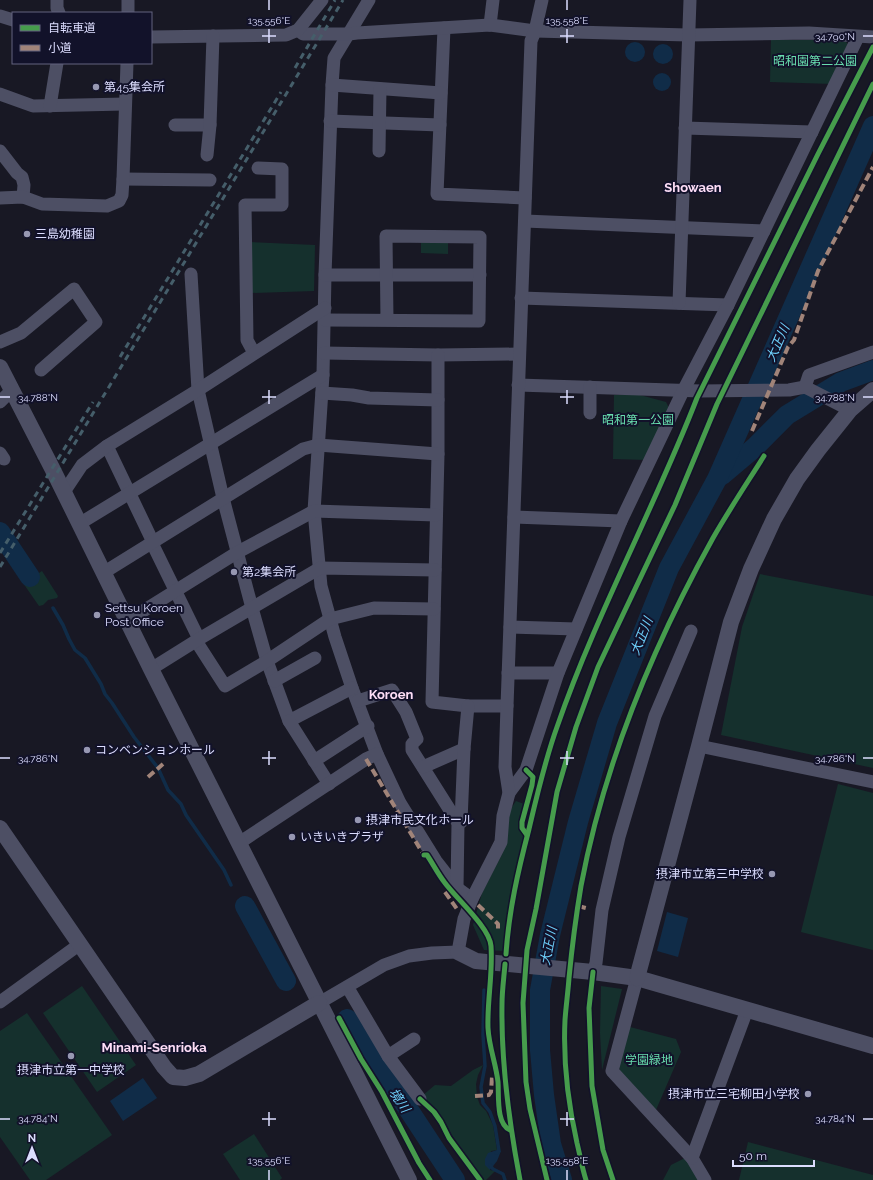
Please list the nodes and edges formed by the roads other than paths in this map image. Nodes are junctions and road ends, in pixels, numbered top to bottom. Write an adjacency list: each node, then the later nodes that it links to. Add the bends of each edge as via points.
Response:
1 (57, 0): 8 (street)
2 (128, 0): 9 (street)
3 (322, 0): 14 (street)
4 (369, 0): 16 (street)
5 (493, 0): 12 (street)
6 (542, 0): 15 (street)
7 (690, 0): 17 (street)
8 (58, 12)
9 (128, 12)
10 (0, 16): 11 (street)
11 (12, 20)
12 (490, 25): 13 (street); 15 (street)
13 (444, 28): 16 (street); 26 (street)
14 (298, 30): 16 (street, via 303,34); 19 (street, via 286,35)
15 (535, 31): 17 (street); 45 (street, via 531,40)
16 (349, 34): 24 (street, via 334,58)
17 (688, 35): 20 (street, via 809,34); 35 (street)
18 (152, 36): 19 (street)
19 (213, 36): 33 (street)
20 (858, 37): 21 (street); 36 (street)
21 (873, 37)
22 (57, 64): 29 (street)
23 (127, 64): 28 (street)
24 (332, 85): 25 (street); 30 (street)
25 (380, 89): 26 (street); 31 (street)
26 (441, 93): 34 (street)
27 (0, 94): 29 (street, via 33,106)
28 (125, 104): 29 (street); 41 (street)
29 (50, 106)
30 (330, 121): 31 (street); 50 (street)
31 (380, 123): 34 (street); 38 (street)
32 (175, 125): 33 (street)
33 (210, 125): 39 (street)
34 (440, 126): 45 (street, via 437,194)
35 (685, 128): 36 (street); 47 (street)
36 (812, 132): 48 (street)
37 (0, 151): 43 (street, via 22,177)
38 (379, 151)
39 (207, 155)
40 (258, 168): 60 (street, via 282,169 282,204 245,204 247,340)
41 (123, 179): 42 (street); 43 (street, via 119,201 107,206 42,204)
42 (210, 180)
43 (23, 197): 44 (street)
44 (0, 198)
45 (525, 198): 46 (street)
46 (525, 222): 47 (street); 53 (street)
47 (681, 228): 48 (street); 54 (street)
48 (764, 231): 55 (street)
49 (191, 274): 71 (street)
50 (325, 274): 51 (street); 56 (street)
51 (387, 275): 52 (street); 52 (street, via 386,236 480,237); 57 (street)
52 (480, 275): 57 (street, via 479,321)
53 (521, 298): 54 (street); 62 (street)
54 (679, 303): 55 (street)
55 (728, 305): 73 (street)
56 (325, 314): 57 (street); 60 (street); 61 (street)
57 (387, 320)
58 (0, 342): 65 (street, via 21,333 74,289 96,322)
59 (873, 352): 69 (street, via 809,375)
60 (254, 353): 71 (street)
61 (324, 353): 63 (street); 66 (street)
62 (519, 354): 63 (street); 67 (street)
63 (438, 355): 75 (street)
64 (0, 367): 70 (street)
65 (41, 370)
66 (323, 375): 74 (street); 79 (street)
67 (518, 385): 68 (street); 88 (street)
68 (590, 387): 73 (street); 78 (street)
69 (805, 387): 73 (street, via 789,390); 77 (street)
70 (12, 390): 76 (street); 83 (street)
71 (198, 390): 79 (street); 81 (street)
72 (873, 390): 77 (street)
73 (683, 391): 89 (street)
74 (322, 392): 75 (street, via 368,398); 80 (street)
75 (438, 400): 82 (street)
76 (0, 402)
77 (845, 407): 117 (street, via 797,479 770,526 751,569 731,622)
78 (590, 413)
79 (211, 444): 84 (street); 85 (street)
80 (318, 445): 82 (street); 85 (street, via 303,449); 86 (street)
81 (107, 446): 83 (street, via 82,465); 84 (street)
82 (438, 454): 87 (street)
83 (64, 492): 90 (street)
84 (130, 493): 90 (street); 91 (street)
85 (223, 498): 91 (street); 92 (street)
86 (314, 511): 87 (street); 92 (street); 93 (street)
87 (436, 515): 94 (street)
88 (514, 517): 89 (street); 101 (street)
89 (621, 521): 102 (street)
90 (79, 524): 95 (street)
91 (152, 543): 95 (street); 96 (street)
92 (238, 552): 96 (street); 97 (street)
93 (320, 568): 94 (street); 97 (street); 99 (street, via 321,586)
94 (435, 570): 98 (street)
95 (103, 573): 100 (street)
96 (175, 591): 100 (street); 104 (street)
97 (252, 608): 104 (street); 106 (street)
98 (434, 609): 99 (street, via 374,608); 113 (street, via 432,702)
99 (330, 620): 106 (street); 111 (street)
100 (127, 621): 107 (street)
101 (510, 627): 102 (street); 108 (street)
102 (576, 629): 109 (street)
103 (690, 631): 132 (street, via 655,716 619,838 602,910)
104 (199, 639): 106 (street, via 198,644 226,686); 107 (street)
105 (314, 658): 110 (street)
106 (267, 661): 110 (street)
107 (151, 669): 127 (street)
108 (508, 672): 109 (street); 114 (street)
109 (558, 672): 124 (street, via 526,770)
110 (274, 681): 115 (street)
111 (352, 688): 112 (street); 115 (street)
112 (358, 701): 116 (street); 121 (street, via 392,690 406,712 417,739 412,744 412,750)
113 (468, 706): 114 (street); 118 (street)
114 (506, 706): 124 (street, via 505,767)
115 (289, 721): 120 (street)
116 (368, 726): 119 (street); 120 (street)
117 (699, 746): 122 (street); 133 (street)
118 (464, 749): 121 (street); 125 (street, via 461,822)
119 (378, 754): 123 (street, via 366,759); 128 (street, via 400,803)
120 (314, 761): 123 (street)
121 (423, 767): 125 (street)
122 (873, 782)
123 (329, 784): 127 (street)
124 (509, 792): 129 (street, via 502,816 501,842)
125 (458, 823): 128 (street)
126 (0, 828): 130 (street)
127 (239, 843): 136 (street)
128 (457, 888): 129 (street)
129 (471, 901): 131 (street, via 464,919)
130 (80, 944): 135 (street); 136 (street, via 173,1077 185,1078 199,1074)
131 (458, 952): 132 (street, via 481,962); 134 (street, via 409,956 384,965)
132 (593, 972): 133 (street)
133 (637, 978): 137 (street); 142 (street, via 612,1072)
134 (348, 988): 136 (street); 140 (street)
135 (0, 1002)
136 (319, 1003): 143 (street)
137 (747, 1010): 139 (street); 142 (street)
138 (414, 1039): 140 (street)
139 (873, 1046)
140 (388, 1056): 141 (street)
141 (420, 1099)
142 (692, 1158): 144 (street)
143 (409, 1180)
144 (705, 1180)

